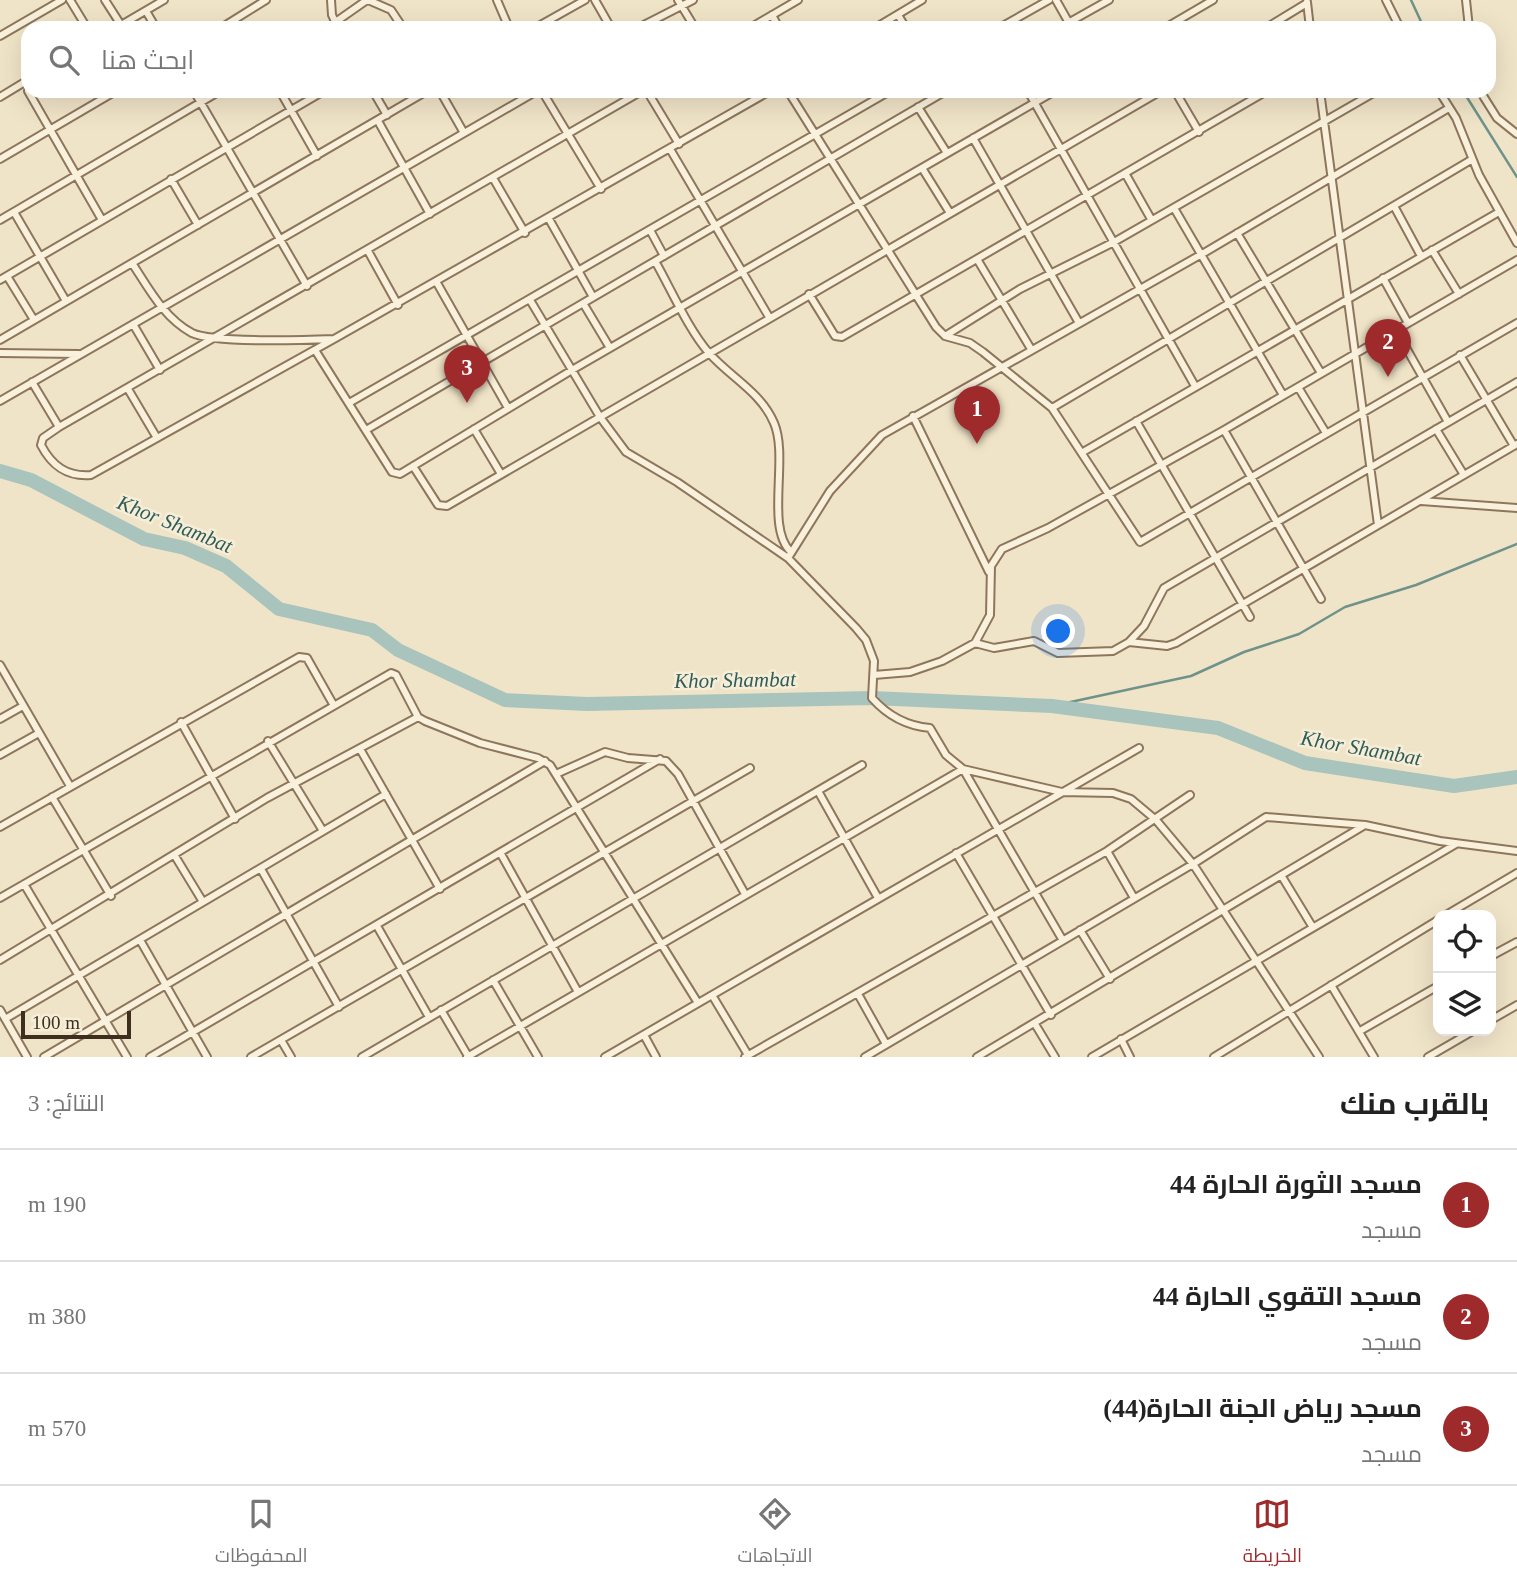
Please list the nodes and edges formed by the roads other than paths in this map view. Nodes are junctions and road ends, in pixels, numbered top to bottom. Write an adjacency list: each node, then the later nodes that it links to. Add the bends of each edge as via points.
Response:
1 (62, 0): 28 (street)
2 (71, 0): 29 (street)
3 (105, 0): 30 (street)
4 (164, 0): 20 (street)
5 (266, 0): 26 (street)
6 (331, 0): 34 (street)
7 (367, 0): 35 (street); 36 (street, via 391,10)
8 (497, 0): 37 (street)
9 (585, 0): 38 (street)
10 (595, 0): 39 (street)
11 (693, 0): 22 (street)
12 (797, 0): 24 (street)
13 (922, 0): 25 (street)
14 (1049, 0): 46 (street)
15 (1056, 0): 47 (street)
16 (1109, 0): 48 (street)
17 (1213, 0): 27 (street)
18 (1386, 0): 52 (street)
19 (1466, 0): 53 (street)
20 (156, 2): 23 (street)
21 (1307, 2): 50 (street); 51 (street)
22 (680, 3): 40 (street); 41 (street)
23 (146, 11): 31 (street); 32 (street)
24 (772, 15): 42 (street); 43 (street)
25 (898, 15): 44 (street); 45 (street)
26 (236, 19): 33 (street)
27 (1180, 19): 49 (street)
28 (26, 21)
29 (83, 21)
30 (115, 21)
31 (128, 21)
32 (152, 21)
33 (233, 21)
34 (336, 21)
35 (343, 21)
36 (398, 21)
37 (506, 21)
38 (548, 21)
39 (607, 21)
40 (650, 21)
41 (691, 21)
42 (762, 21)
43 (775, 21)
44 (887, 21)
45 (902, 21)
46 (1012, 21)
47 (1068, 21)
48 (1072, 21)
49 (1177, 21)
50 (1277, 21)
51 (1309, 21)
52 (1396, 21)
53 (1468, 21)
54 (21, 24): 55 (street)
55 (0, 36)
56 (21, 84): 57 (street)
57 (0, 97)
58 (32, 98): 92 (street)
59 (104, 98): 92 (street)
60 (198, 98): 84 (street)
61 (209, 98): 84 (street)
62 (284, 98): 88 (street)
63 (312, 98): 88 (street)
64 (377, 98): 89 (street)
65 (415, 98): 89 (street)
66 (444, 98): 94 (street)
67 (525, 98): 94 (street)
68 (546, 98): 95 (street)
69 (625, 98): 95 (street)
70 (651, 98): 99 (street)
71 (758, 98): 99 (street)
72 (792, 98): 97 (street)
73 (878, 98): 97 (street)
74 (933, 98): 86 (street)
75 (1032, 98): 85 (street)
76 (1043, 98): 85 (street)
77 (1149, 98): 102 (street)
78 (1179, 98): 93 (street)
79 (1255, 98): 93 (street)
80 (1321, 98): 90 (street)
81 (1364, 98): 90 (street)
82 (1443, 98): 87 (street)
83 (1484, 98): 96 (street, via 1497,118)
84 (201, 103): 100 (street); 111 (street)
85 (1035, 103): 98 (street); 102 (street)
86 (919, 107): 103 (street); 106 (street)
87 (1449, 108): 107 (street); 112 (street)
88 (291, 110): 100 (street); 104 (street)
89 (387, 115): 91 (street)
90 (1325, 120): 112 (street); 122 (street)
91 (378, 121): 104 (street); 108 (street)
92 (50, 130): 105 (street); 111 (street)
93 (1199, 132): 110 (street)
94 (464, 133): 108 (street)
95 (568, 134): 113 (street); 116 (street)
96 (1517, 134)
97 (815, 136): 106 (street); 119 (street)
98 (972, 138): 103 (street); 115 (street)
99 (679, 144): 101 (street)
100 (226, 147): 114 (street); 117 (street)
101 (670, 149): 116 (street); 119 (street)
102 (1061, 149): 115 (street); 118 (street)
103 (947, 153): 109 (street)
104 (317, 156): 117 (street)
105 (0, 159)
106 (830, 159): 120 (street); 132 (street)
107 (1471, 160): 121 (street); 124 (street)
108 (405, 167): 126 (street); 138 (street)
109 (922, 167): 120 (street); 125 (street)
110 (1125, 173): 118 (street); 128 (street)
111 (76, 175): 123 (street); 130 (street)
112 (1332, 176): 136 (street); 137 (street)
113 (493, 178): 126 (street); 135 (street)
114 (171, 179): 130 (street); 131 (street)
115 (1000, 184): 125 (street); 134 (street)
116 (601, 189): 127 (street)
117 (253, 192): 131 (street); 138 (street)
118 (1087, 195): 134 (street); 139 (street)
119 (702, 202): 132 (street); 133 (street)
120 (857, 205): 141 (street); 153 (street)
121 (1394, 206): 137 (street); 147 (street)
122 (1174, 208): 128 (street); 144 (street)
123 (14, 212): 129 (street); 145 (street)
124 (1499, 212): 140 (street); 142 (street)
125 (950, 213): 141 (street)
126 (430, 214): 143 (street)
127 (549, 219): 135 (street); 152 (street)
128 (1152, 219): 139 (street)
129 (0, 220)
130 (102, 220): 145 (street)
131 (198, 225): 151 (street)
132 (716, 226): 146 (street); 153 (street)
133 (650, 230): 146 (street); 152 (street)
134 (1027, 230): 148 (street); 155 (street)
135 (525, 233): 159 (street)
136 (1237, 233): 144 (street); 158 (street)
137 (1340, 236): 158 (street); 166 (street)
138 (279, 239): 160 (street); 174 (street)
139 (1114, 242): 155 (street); 161 (street)
140 (1517, 243)
141 (885, 250): 163 (street); 164 (street)
142 (1432, 250): 147 (street); 162 (street)
143 (368, 251): 160 (street); 172 (street)
144 (1202, 254): 161 (street); 171 (street)
145 (40, 256): 154 (street); 168 (street)
146 (664, 256): 150 (street)
147 (1421, 256): 156 (street)
148 (977, 259): 164 (street); 169 (street)
149 (1517, 260): 162 (street)
150 (655, 261): 165 (street); 173 (street)
151 (132, 263): 168 (street); 174 (street)
152 (579, 271): 165 (street); 167 (street)
153 (742, 271): 173 (street); 175 (street)
154 (7, 275): 157 (street); 176 (street)
155 (1051, 275): 169 (street); 177 (street)
156 (1383, 278): 166 (street); 178 (street)
157 (0, 280)
158 (1266, 281): 171 (street); 182 (street)
159 (437, 283): 172 (street); 185 (street)
160 (307, 286): 184 (street)
161 (1140, 289): 177 (street); 187 (street)
162 (1459, 294): 178 (street)
163 (809, 295): 164 (street, via 837,338); 175 (street)
164 (915, 296): 186 (street)
165 (593, 297): 170 (street)
166 (1349, 297): 182 (street); 197 (street)
167 (530, 300): 181 (street); 185 (street)
168 (66, 301): 176 (street)
169 (1003, 301): 186 (street); 191 (street)
170 (583, 303): 181 (street); 190 (street)
171 (1230, 303): 187 (street); 193 (street)
172 (398, 305): 189 (street)
173 (681, 307): 190 (street); 195 (street)
174 (160, 308): 180 (street); 184 (street, via 195,334)
175 (769, 317): 195 (street)
176 (34, 320): 188 (street)
177 (1079, 323): 191 (street)
178 (1408, 323): 183 (street)
179 (1517, 323): 198 (street)
180 (133, 324): 196 (street); 201 (street)
181 (545, 325): 199 (street); 202 (street)
182 (1294, 330): 193 (street); 203 (street)
183 (1395, 330): 197 (street); 204 (street)
184 (216, 336): 189 (street); 201 (street)
185 (467, 336): 199 (street); 213 (street)
186 (945, 336): 200 (street, via 970,343)
187 (1169, 339): 207 (street); 215 (street)
188 (0, 340)
189 (334, 340): 192 (street)
190 (610, 348): 202 (street)
191 (1031, 349): 200 (street)
192 (315, 350): 213 (street); 227 (street)
193 (1258, 352): 207 (street); 210 (street)
194 (0, 353): 196 (street)
195 (709, 353): 218 (street); 242 (street, via 752,392 775,424 781,537)
196 (81, 354): 205 (street)
197 (1353, 354): 203 (street); 216 (street)
198 (1460, 355): 204 (street); 211 (street)
199 (481, 361): 214 (street); 225 (street)
200 (1003, 366): 215 (street); 217 (street)
201 (160, 370): 209 (street)
202 (572, 370): 214 (street); 218 (street)
203 (1321, 373): 208 (street)
204 (1422, 377): 216 (street); 220 (street)
205 (32, 382): 212 (street); 221 (street)
206 (1517, 382): 211 (street)
207 (1195, 386): 219 (street)
208 (1298, 387): 210 (street); 226 (street)
209 (128, 389): 221 (street); 227 (street)
210 (1283, 395): 223 (street)
211 (1486, 399): 220 (street); 228 (street)
212 (0, 401)
213 (349, 403): 225 (street)
214 (508, 408): 222 (street)
215 (1052, 408): 229 (street)
216 (1362, 412): 226 (street); 232 (street)
217 (913, 416): 242 (street, via 882,435 847,470); 245 (street)
218 (600, 417): 233 (street); 242 (street, via 633,459)
219 (1136, 421): 229 (street); 230 (street)
220 (1448, 422): 224 (street)
221 (60, 427): 227 (street, via 43,438 41,445 57,466 79,476 103,470)
222 (474, 429): 231 (street); 233 (street)
223 (1224, 429): 230 (street); 235 (street)
224 (1436, 429): 232 (street); 234 (street)
225 (366, 430): 231 (street, via 393,474)
226 (1326, 433): 235 (street)
227 (158, 438)
228 (1515, 445): 234 (street)
229 (1083, 452): 236 (street)
230 (1161, 464): 236 (street); 239 (street)
231 (413, 466): 233 (street, via 441,506)
232 (1370, 468): 240 (street); 241 (street)
233 (501, 474)
234 (1464, 475): 237 (street)
235 (1251, 477): 239 (street); 240 (street)
236 (1110, 494): 239 (street, via 1140,541); 245 (street, via 1002,549)
237 (1420, 501): 238 (street); 241 (street)
238 (1517, 508)
239 (1190, 513): 243 (street)
240 (1277, 522): 243 (street); 244 (street)
241 (1378, 525): 244 (street)
242 (790, 555): 252 (street, via 866,640)
243 (1215, 558): 247 (street); 249 (street, via 1164,588 1144,626)
244 (1303, 569): 246 (street); 247 (street)
245 (990, 574): 250 (street, via 990,615)
246 (1321, 599)
247 (1242, 604): 248 (street); 249 (street, via 1176,643)
248 (1250, 617)
249 (1129, 642): 250 (street, via 1113,651 1068,653 1052,652 1034,641 994,648)
250 (975, 643): 252 (street, via 910,672)
251 (0, 665): 254 (street)
252 (874, 675): 267 (street, via 872,698 884,712 930,728 946,755)
253 (333, 704): 255 (street, via 391,673); 257 (street, via 303,656); 259 (street)
254 (23, 706): 256 (street); 258 (street)
255 (418, 717): 261 (street); 264 (street, via 480,743)
256 (0, 719)
257 (181, 722): 269 (street); 271 (street)
258 (39, 733): 262 (street); 271 (street)
259 (268, 741): 269 (street); 270 (street)
260 (1139, 748): 273 (street)
261 (360, 750): 270 (street); 274 (street)
262 (0, 755)
263 (660, 759): 268 (street, via 605,752); 277 (street, via 678,774); 278 (street)
264 (545, 761): 268 (street); 286 (street)
265 (862, 765): 272 (street)
266 (751, 768): 277 (street)
267 (962, 769): 273 (street); 283 (street); 285 (street)
268 (556, 774): 278 (street)
269 (211, 775): 279 (street); 288 (street)
270 (294, 784): 279 (street); 284 (street)
271 (70, 786): 276 (street)
272 (818, 791): 285 (street); 289 (street)
273 (1062, 792): 280 (street, via 1113,793 1131,799); 283 (street)
274 (386, 794): 284 (street); 286 (street)
275 (1190, 795): 280 (street)
276 (52, 797): 282 (street); 288 (street)
277 (693, 803): 289 (street); 292 (street)
278 (579, 808): 292 (street); 294 (street)
279 (235, 818): 295 (street)
280 (1156, 820): 290 (street); 296 (street)
281 (1365, 825): 287 (street); 296 (street, via 1271,815); 299 (street)
282 (0, 827)
283 (998, 829): 293 (street); 302 (street)
284 (323, 831): 297 (street)
285 (844, 838): 303 (street); 307 (street)
286 (413, 840): 301 (street); 313 (street)
287 (1457, 844): 291 (street); 317 (street)
288 (85, 848): 300 (street); 304 (street)
289 (720, 850): 303 (street); 306 (street)
290 (1107, 851): 302 (street); 308 (street)
291 (1517, 851)
292 (608, 853): 306 (street); 309 (street)
293 (956, 853): 307 (street); 314 (street)
294 (501, 854): 301 (street); 309 (street)
295 (175, 856): 304 (street); 310 (street)
296 (1193, 864): 308 (street); 311 (street)
297 (261, 869): 310 (street); 313 (street)
298 (1517, 873): 312 (street)
299 (1281, 875): 311 (street); 317 (street)
300 (24, 884): 305 (street); 318 (street)
301 (440, 888): 316 (street)
302 (1034, 890): 314 (street); 320 (street)
303 (745, 894): 323 (street)
304 (111, 896): 318 (street)
305 (0, 898)
306 (635, 898): 323 (street); 324 (street)
307 (878, 898): 339 (street)
308 (1134, 898): 319 (street)
309 (524, 899): 324 (street); 330 (street)
310 (203, 902): 321 (street)
311 (1222, 910): 327 (street); 332 (street)
312 (1454, 910)
313 (287, 915): 328 (street); 335 (street)
314 (993, 915): 329 (street); 338 (street)
315 (1433, 923): 334 (street)
316 (377, 926): 328 (street); 330 (street)
317 (1312, 926): 327 (street)
318 (51, 930): 326 (street); 331 (street)
319 (1080, 930): 320 (street); 332 (street)
320 (1062, 939): 329 (street)
321 (140, 940): 331 (street); 335 (street)
322 (1517, 942): 325 (street)
323 (663, 944): 337 (street); 340 (street)
324 (552, 946): 333 (street); 337 (street)
325 (1496, 953)
326 (0, 960)
327 (1255, 960): 345 (street); 357 (street)
328 (314, 964): 342 (street); 354 (street)
329 (1021, 964): 346 (street); 359 (street)
330 (401, 971): 342 (street); 347 (street)
331 (79, 976): 349 (street); 350 (street)
332 (1110, 979): 346 (street)
333 (493, 980): 344 (street); 352 (street)
334 (1331, 985): 345 (street); 353 (street)
335 (167, 986): 350 (street); 354 (street)
336 (1433, 989): 353 (street)
337 (578, 992): 352 (street)
338 (858, 994): 359 (street); 362 (street)
339 (712, 995): 340 (street); 362 (street)
340 (698, 1003): 355 (street)
341 (1517, 1005): 348 (street)
342 (339, 1007): 358 (street)
343 (0, 1010): 349 (street)
344 (441, 1010): 347 (street); 371 (street)
345 (1287, 1011): 360 (street); 382 (street)
346 (1051, 1015): 351 (street)
347 (429, 1017): 361 (street)
348 (1496, 1017)
349 (5, 1019): 363 (street)
350 (106, 1021): 364 (street); 365 (street)
351 (1035, 1024): 376 (street); 377 (street)
352 (520, 1026): 371 (street); 372 (street)
353 (1360, 1031): 383 (street)
354 (193, 1032): 366 (street); 367 (street)
355 (644, 1034): 373 (street); 374 (street)
356 (1464, 1036): 384 (street)
357 (1121, 1039): 378 (street); 379 (street)
358 (281, 1040): 368 (street); 369 (street)
359 (886, 1044): 375 (street)
360 (1230, 1048): 380 (street); 381 (street)
361 (371, 1055): 370 (street)
362 (746, 1056)
363 (27, 1057)
364 (44, 1057)
365 (127, 1057)
366 (150, 1057)
367 (207, 1057)
368 (251, 1057)
369 (291, 1057)
370 (362, 1057)
371 (467, 1057)
372 (538, 1057)
373 (605, 1057)
374 (656, 1057)
375 (865, 1057)
376 (977, 1057)
377 (1055, 1057)
378 (1092, 1057)
379 (1130, 1057)
380 (1214, 1057)
381 (1235, 1057)
382 (1320, 1057)
383 (1374, 1057)
384 (1428, 1057)

